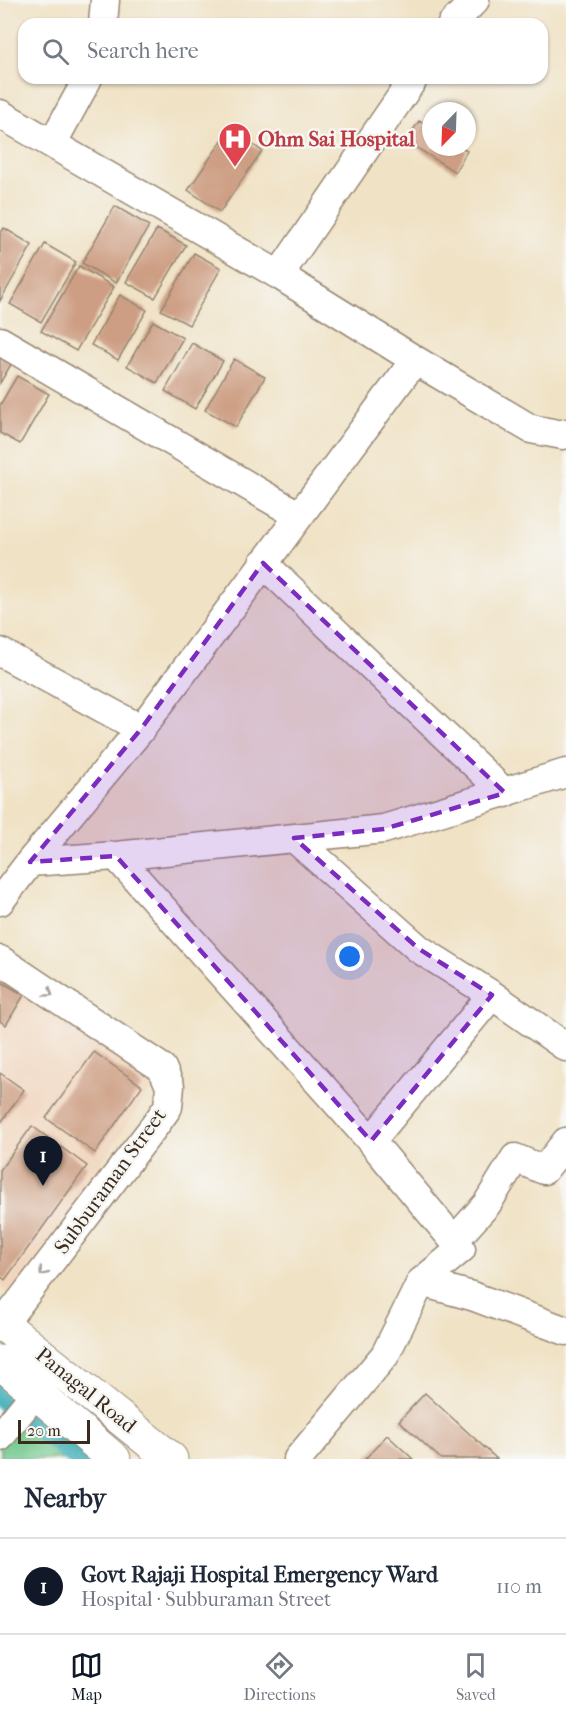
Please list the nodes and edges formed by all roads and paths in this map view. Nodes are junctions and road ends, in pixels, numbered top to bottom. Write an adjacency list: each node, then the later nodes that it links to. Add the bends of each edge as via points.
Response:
1 (105, 0): 3 (street)
2 (475, 0): 4 (street)
3 (104, 18)
4 (458, 18)
5 (85, 84): 8 (street)
6 (410, 84): 9 (street)
7 (0, 114): 8 (street)
8 (52, 144): 9 (street)
9 (279, 275): 11 (street)
10 (0, 341): 13 (street)
11 (415, 360): 12 (street, via 531,429 563,435); 13 (street)
12 (566, 432)
13 (298, 516): 14 (street)
14 (263, 563): 16 (street); 18 (street)
15 (0, 652): 16 (street)
16 (141, 729): 21 (street)
17 (566, 774): 18 (street)
18 (505, 793): 19 (street, via 384,829)
19 (294, 838): 20 (street); 24 (street, via 418,949)
20 (116, 856): 21 (street); 26 (street)
21 (30, 862): 22 (street)
22 (0, 901)
23 (0, 960): 30 (street, Subburaman Street, one-way to 30, via 162,1068 170,1086 168,1107 156,1124)
24 (492, 995): 25 (street); 26 (street)
25 (566, 1047)
26 (371, 1141): 28 (street)
27 (566, 1142): 28 (street, via 544,1170 515,1158 487,1204)
28 (454, 1240): 29 (street, via 461,1249)
29 (421, 1282): 31 (street, via 472,1296); 37 (street, via 385,1355)
30 (1, 1324): 36 (main road, Panagal Road)
31 (566, 1331)
32 (0, 1362): 33 (main road, Panagal Road)
33 (27, 1403): 34 (street); 35 (main road, Panagal Road)
34 (0, 1437)
35 (114, 1459)
36 (171, 1459)
37 (298, 1459)

